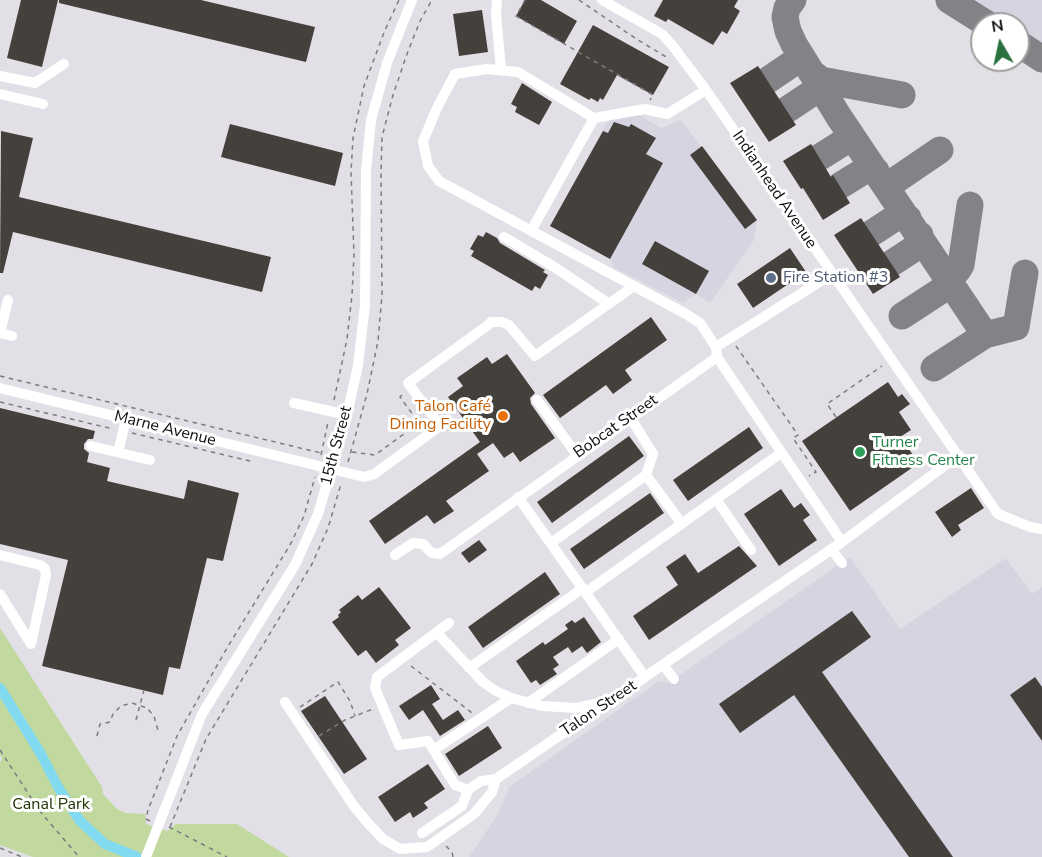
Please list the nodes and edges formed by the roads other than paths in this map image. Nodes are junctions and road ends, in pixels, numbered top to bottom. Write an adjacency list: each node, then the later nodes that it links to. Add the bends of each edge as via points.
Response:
1 (412, 0): 23 (street, 15th Street, via 387,63 371,120 366,171 365,305 358,365)
2 (497, 0): 5 (street)
3 (602, 0): 7 (street, Indianhead Avenue, via 662,34)
4 (64, 64): 6 (street, via 35,82)
5 (501, 70): 10 (street, via 518,72); 11 (street, via 455,74 423,141 424,150 428,166 439,181)
6 (0, 76)
7 (706, 90): 10 (street, via 670,119 645,109); 13 (street, Indianhead Avenue)
8 (0, 94): 9 (street)
9 (44, 104)
10 (594, 118): 11 (street)
11 (531, 231): 14 (street)
12 (504, 237): 16 (street)
13 (832, 274): 19 (street, Bobcat Street, via 731,338); 30 (street, Indianhead Avenue)
14 (634, 286): 16 (street); 19 (street, via 700,323)
15 (8, 300): 17 (street)
16 (609, 304): 32 (street, Marne Avenue, via 536,356 509,326 491,322 408,383 440,426 374,474 364,477)
17 (0, 333): 18 (street)
18 (12, 336)
19 (716, 352): 24 (street, Bobcat Street); 28 (street)
20 (0, 388): 25 (street, Marne Avenue)
21 (537, 400): 29 (street)
22 (294, 403): 23 (street)
23 (346, 415): 32 (street, 15th Street)
24 (630, 417): 29 (street, Bobcat Street); 33 (street, via 652,454)
25 (126, 419): 27 (street); 32 (street, Marne Avenue)
26 (91, 446): 27 (street)
27 (118, 452): 31 (street)
28 (781, 453): 35 (street); 38 (street)
29 (577, 455): 34 (street, Bobcat Street)
30 (959, 455): 37 (street, Indianhead Avenue, via 998,514); 38 (street, Talon Street)
31 (150, 460)
32 (331, 468): 62 (street, 15th Street, via 318,514 295,565 202,714 152,826)
33 (646, 475): 36 (street); 39 (street)
34 (518, 497): 39 (street); 43 (street, Bobcat Street, via 440,554 413,543)
35 (716, 500): 36 (street); 41 (street)
36 (682, 524): 45 (street)
37 (1042, 529)
38 (843, 542): 40 (street, Talon Street)
39 (551, 543): 45 (street)
40 (831, 549): 44 (street); 50 (street, Talon Street)
41 (751, 550)
42 (0, 555): 46 (street, via 45,569 31,644)
43 (395, 555)
44 (842, 563)
45 (585, 590): 49 (street); 51 (street)
46 (0, 594)
47 (449, 623): 48 (street)
48 (437, 633): 51 (street); 58 (street, via 376,677 375,688 399,745 428,741)
49 (618, 639): 52 (street); 57 (street)
50 (663, 665): 52 (street, Talon Street); 53 (street)
51 (470, 668): 54 (street, via 483,682)
52 (645, 677): 55 (street, Talon Street)
53 (674, 678)
54 (511, 698): 57 (street); 58 (street)
55 (610, 701): 57 (street, via 576,708); 59 (street, Talon Street)
56 (285, 702): 59 (street, Talon Street, via 352,805 383,838 400,849 427,847 474,814 492,792)
57 (528, 703)
58 (435, 749): 60 (street, via 455,785)
59 (496, 779): 60 (street, via 481,781)
60 (468, 790): 61 (street, via 462,806)
61 (422, 833)
62 (146, 857)

